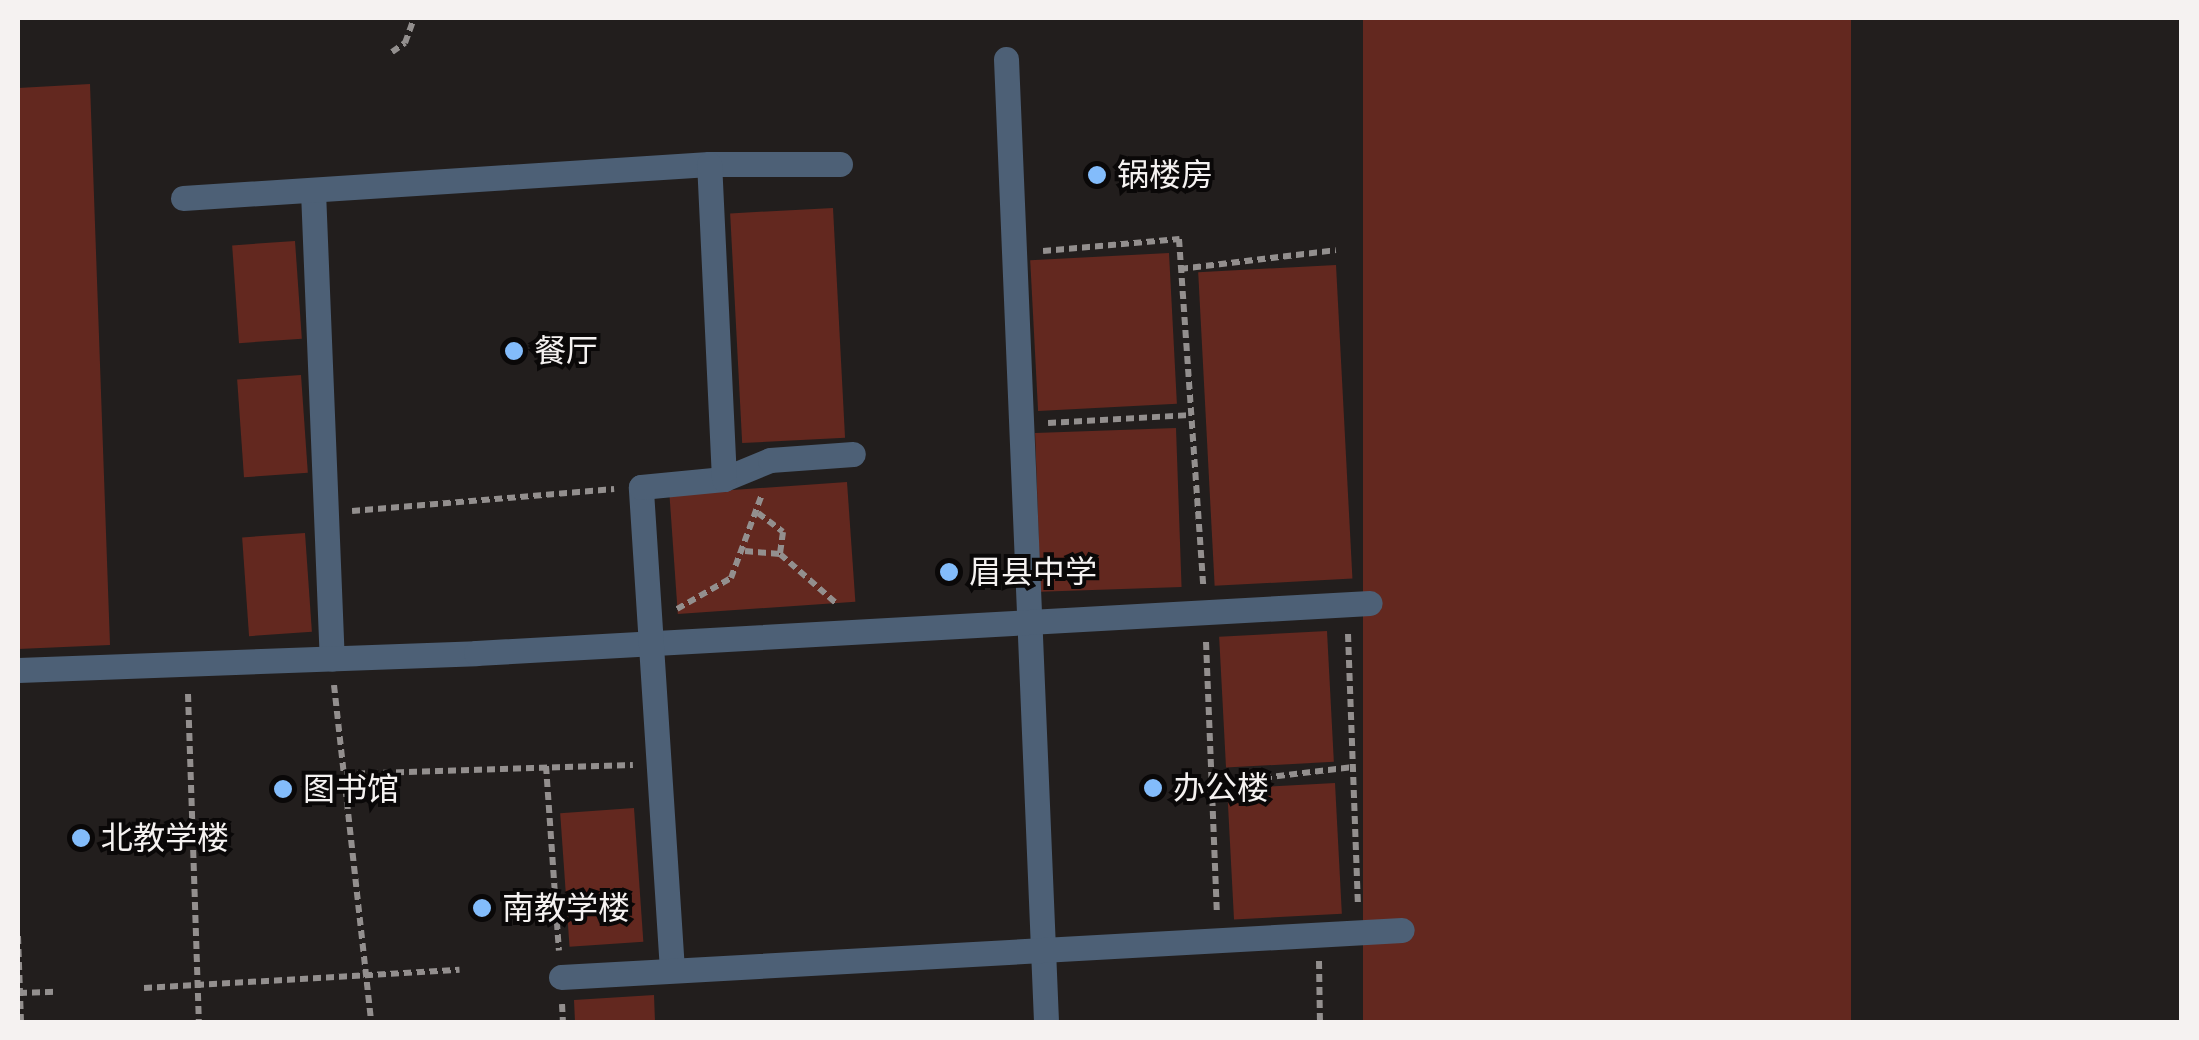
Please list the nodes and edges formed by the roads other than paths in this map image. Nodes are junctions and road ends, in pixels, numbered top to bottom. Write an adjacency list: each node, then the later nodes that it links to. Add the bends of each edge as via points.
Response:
1 (1006, 59): 9 (street)
2 (710, 164): 3 (street); 4 (street); 7 (street)
3 (840, 164)
4 (313, 191): 5 (street); 11 (street)
5 (183, 198)
6 (853, 454): 7 (street, via 770,460)
7 (724, 479): 10 (street, via 641,487)
8 (1358, 604): 9 (street)
9 (1031, 622): 10 (street, via 846,633); 14 (street)
10 (650, 634): 11 (street); 15 (street)
11 (332, 659): 12 (street)
12 (18, 670)
13 (1402, 930): 14 (street)
14 (1040, 950): 15 (street); 17 (street)
15 (672, 970): 16 (street)
16 (560, 977)
17 (1046, 1022)

